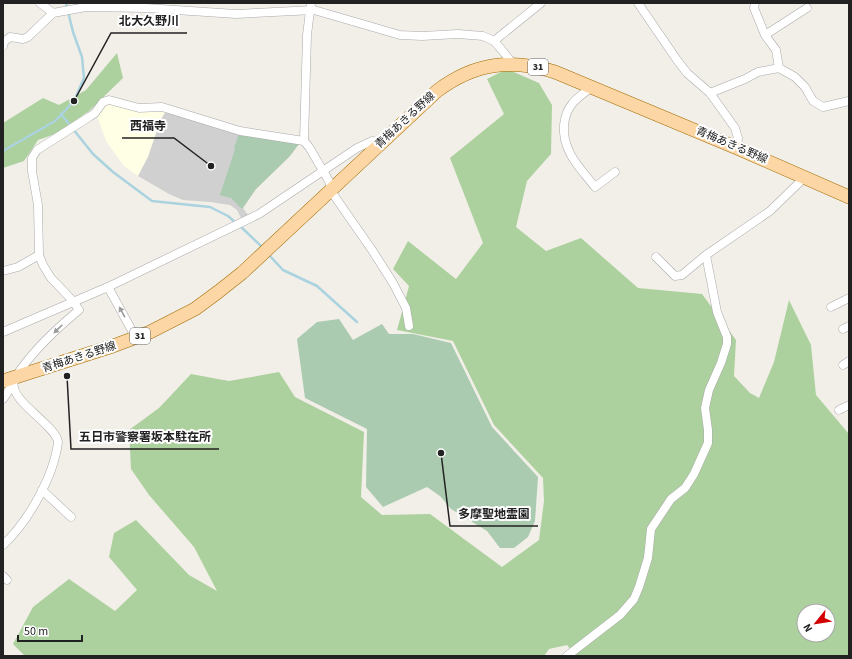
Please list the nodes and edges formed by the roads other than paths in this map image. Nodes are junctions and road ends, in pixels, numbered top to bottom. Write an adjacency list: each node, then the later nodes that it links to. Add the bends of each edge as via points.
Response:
1 (40, 3): 7 (street)
2 (541, 3): 9 (street)
3 (638, 3): 14 (street, via 687,73)
4 (755, 3): 8 (street, via 754,8)
5 (310, 7): 7 (street, via 236,14 86,7); 9 (street, via 400,35 458,34 482,36); 16 (street)
6 (806, 8): 8 (street)
7 (58, 12): 10 (street, via 28,37 10,37)
8 (765, 35): 12 (street, via 776,50)
9 (494, 41): 11 (street)
10 (3, 45)
11 (513, 64): 13 (main road, 青梅あきる野線 / 31, via 545,68); 17 (main road, 青梅あきる野線 / 31, via 480,69 454,79 428,98)
12 (779, 68): 14 (street, via 758,72); 15 (street, via 795,77 813,101 823,107)
13 (593, 86): 18 (main road, 青梅あきる野線 / 31); 20 (street, via 574,101 568,111 564,127 566,146 576,164 595,187)
14 (710, 93): 18 (street, via 735,128)
15 (849, 101)
16 (304, 141): 19 (street); 24 (street, via 240,131 162,107 138,108 109,100 103,102 95,113 37,150 32,158 38,205)
17 (380, 142): 19 (street, via 366,143); 22 (main road, 青梅あきる野線 / 31)
18 (737, 148): 21 (main road, 青梅あきる野線 / 31)
19 (323, 170): 22 (street); 28 (street, via 259,214)
20 (615, 172)
21 (805, 177): 23 (main road, 青梅あきる野線 / 31); 25 (street, via 770,211)
22 (331, 188): 32 (street, via 393,283 406,308); 34 (main road, 青梅あきる野線 / 31, via 222,289 195,309)
23 (849, 197)
24 (39, 255): 27 (street, via 18,267); 30 (street, via 51,278)
25 (706, 255): 26 (street, via 682,275 676,276); 42 (street, via 717,312 727,337 722,363 709,390 705,408 708,443 685,488 671,499 651,529 648,558 634,599 620,615)
26 (656, 257)
27 (3, 271)
28 (108, 287): 30 (street); 34 (street, one-way to 28)
29 (849, 298): 31 (street)
30 (74, 301): 33 (street); 35 (street, one-way to 35, via 79,310)
31 (831, 307)
32 (409, 326)
33 (3, 332)
34 (136, 338): 35 (main road, 青梅あきる野線 / 31)
35 (9, 379): 36 (street); 39 (street, via 33,413 58,439 46,484)
36 (3, 400)
37 (849, 405): 38 (street)
38 (839, 410)
39 (42, 490): 40 (street); 41 (street, via 19,529)
40 (71, 517)
41 (3, 545)
42 (567, 656)

